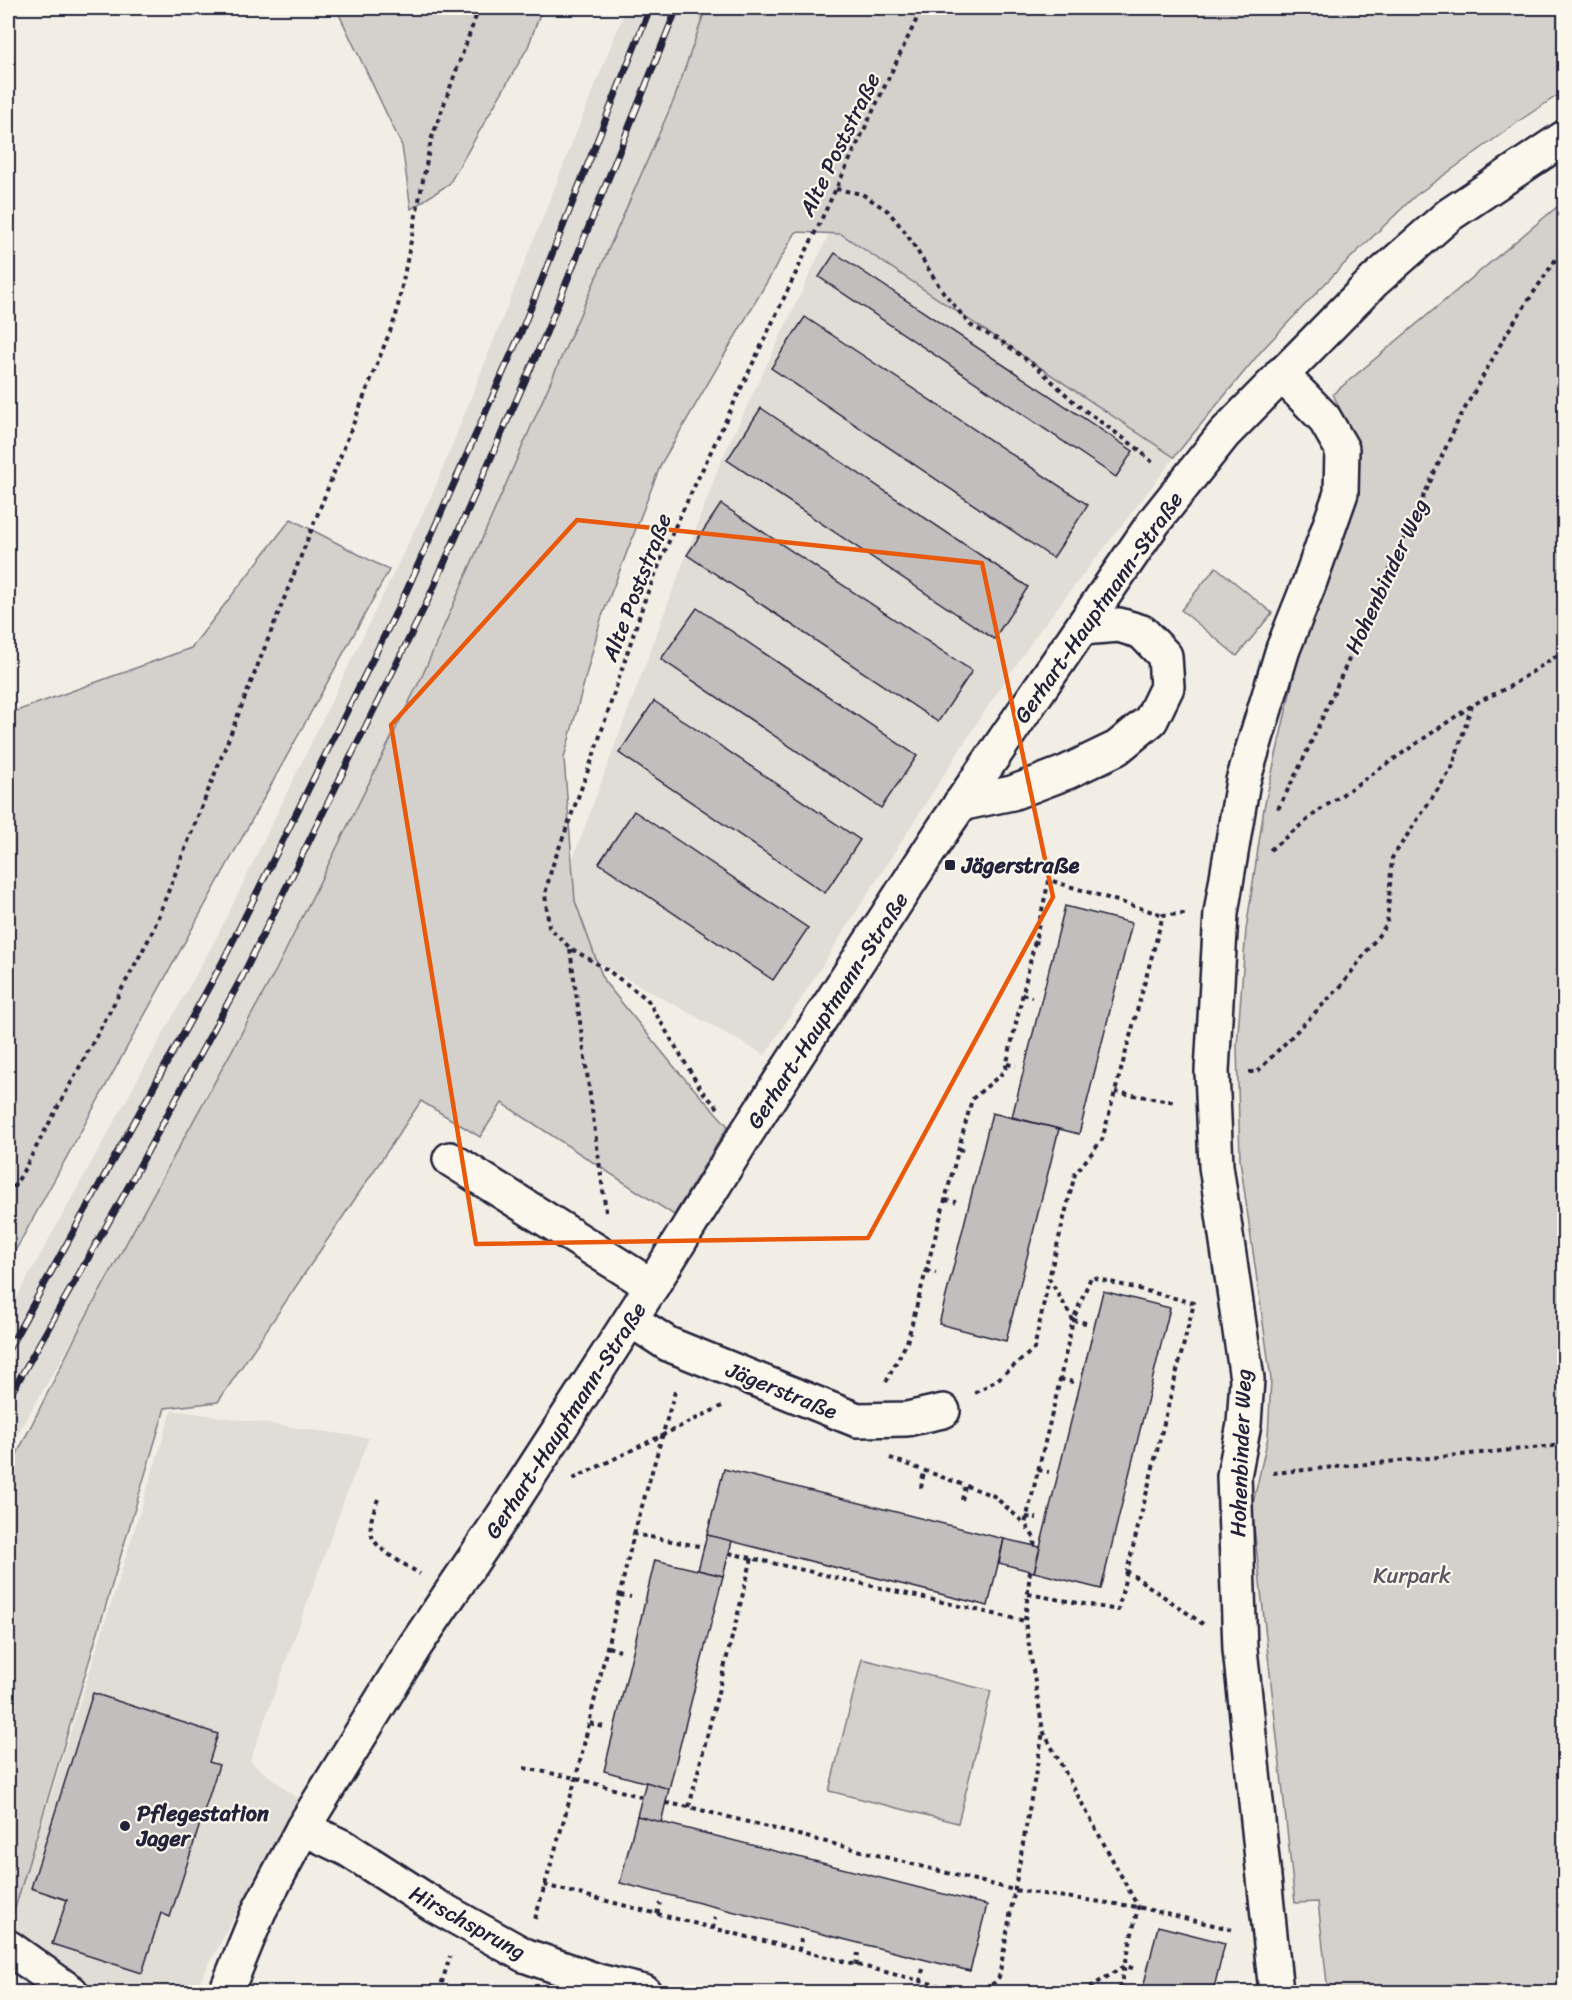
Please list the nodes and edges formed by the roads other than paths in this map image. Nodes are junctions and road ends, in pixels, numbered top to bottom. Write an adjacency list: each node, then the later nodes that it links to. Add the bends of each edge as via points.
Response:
1 (1564, 138): 2 (street, Gerhart-Hauptmann-Straße, via 1449,215 1374,281)
2 (1281, 374): 3 (street, Gerhart-Hauptmann-Straße, via 1224,434 1154,522); 14 (street, Hohenbinder Weg, via 1324,417 1342,449 1341,493 1283,649 1243,781 1221,913 1212,1071 1216,1166 1247,1379 1244,1424 1234,1476 1240,1649)
3 (1082, 628): 4 (street, Gerhart-Hauptmann-Straße); 4 (street, via 1119,625 1142,632 1166,656 1167,687 1151,720 1117,748 1067,772 1012,793)
4 (960, 804): 6 (street, Gerhart-Hauptmann-Straße)
5 (450, 1159): 6 (street)
6 (652, 1286): 7 (street, Gerhart-Hauptmann-Straße)
7 (631, 1320): 8 (street, Jägerstraße, via 668,1344 857,1420 907,1419); 9 (street, Gerhart-Hauptmann-Straße, via 451,1593)
8 (943, 1411)
9 (303, 1828): 12 (street, Gerhart-Hauptmann-Straße, via 259,1911); 13 (street, Hirschsprung, via 347,1849 434,1905 524,1955 598,1981)
10 (8, 1947): 11 (street)
11 (71, 1992)
12 (226, 1992)
13 (644, 1992)
14 (1276, 1992)

